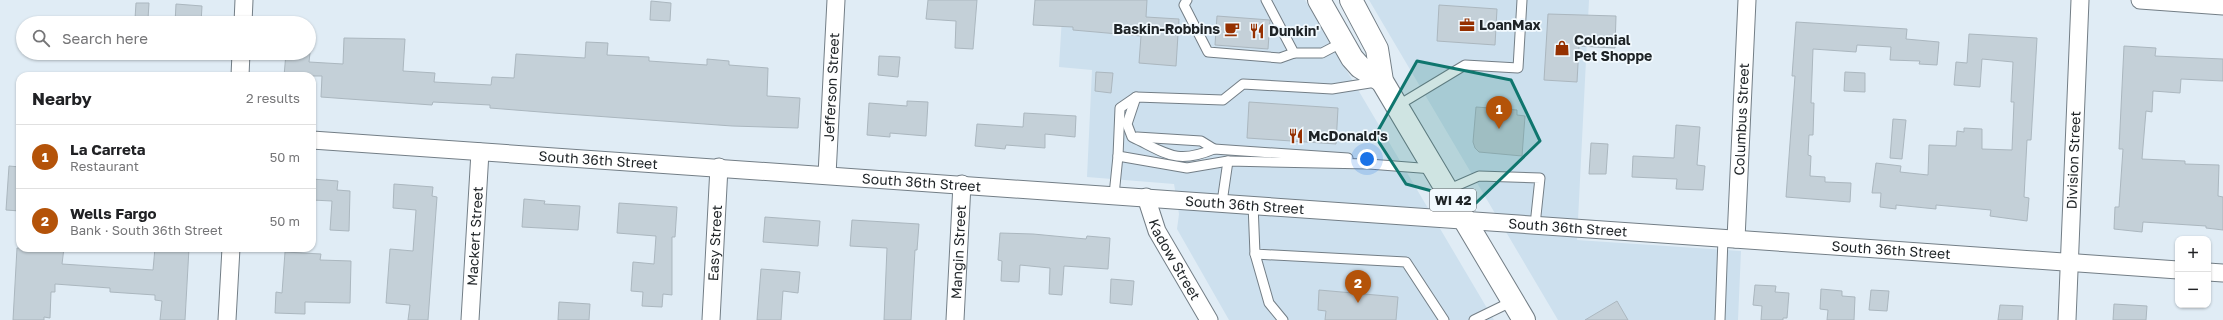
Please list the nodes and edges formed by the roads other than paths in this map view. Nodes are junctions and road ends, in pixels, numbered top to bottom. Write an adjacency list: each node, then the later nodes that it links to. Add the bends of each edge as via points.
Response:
1 (244, 0): 12 (street)
2 (836, 0): 29 (street, Jefferson Street)
3 (1187, 0): 14 (lane, via 1184,5 1208,52 1280,58)
4 (1266, 0): 14 (lane)
5 (1319, 0): 13 (main road, WI 42)
6 (1351, 0): 17 (main road, WI 42, via 1378,49)
7 (1522, 0): 19 (lane, via 1518,68 1465,64)
8 (1747, 0): 38 (street, Columbus Street)
9 (2080, 0): 41 (street, Division Street)
10 (2140, 0): 11 (street)
11 (2223, 6)
12 (243, 16)
13 (1342, 42): 14 (lane, via 1322,53); 17 (main road, WI 42, via 1356,63)
14 (1294, 53)
15 (241, 60): 16 (street)
16 (240, 72)
17 (1382, 81): 18 (lane, via 1332,89 1243,84 1223,100); 19 (main road, WI 42)
18 (1136, 97): 20 (lane, via 1128,124); 24 (lane, via 1120,108)
19 (1397, 106): 28 (main road, WI 42)
20 (1132, 137): 22 (lane, via 1200,141); 22 (lane, via 1175,157 1195,158)
21 (316, 140): 23 (street, South 36th Street)
22 (1214, 149): 26 (lane, via 1362,159)
23 (480, 152): 27 (street, South 36th Street); 47 (street, Mackert Street)
24 (1118, 156): 25 (lane, via 1187,168); 32 (lane)
25 (1228, 161): 26 (lane); 34 (lane)
26 (1369, 164): 28 (lane)
27 (719, 167): 29 (street, South 36th Street); 48 (street, Easy Street)
28 (1434, 169): 31 (main road, WI 42)
29 (827, 175): 30 (street, South 36th Street)
30 (962, 184): 32 (street, South 36th Street); 49 (street, Mangin Street)
31 (1446, 190): 36 (main road, WI 42); 37 (lane, via 1479,176 1540,178)
32 (1114, 195): 33 (street, South 36th Street)
33 (1146, 197): 34 (street, South 36th Street); 50 (street, Kadow Street, via 1157,231)
34 (1222, 202): 35 (street, South 36th Street)
35 (1252, 204): 36 (street, South 36th Street); 40 (lane)
36 (1464, 220): 37 (street, South 36th Street); 45 (main road, WI 42)
37 (1536, 225): 38 (street, South 36th Street)
38 (1730, 239): 41 (street, South 36th Street); 55 (lane)
39 (231, 252): 46 (street)
40 (1255, 254): 51 (lane, via 1269,303); 52 (lane, via 1406,262)
41 (2069, 262): 42 (street, South 36th Street); 56 (street, Division Street)
42 (2175, 270)
43 (2211, 272): 44 (street)
44 (2223, 273)
45 (1513, 301): 53 (lane); 54 (main road, WI 42)
46 (227, 320)
47 (470, 320)
48 (711, 320)
49 (955, 320)
50 (1209, 320)
51 (1283, 320)
52 (1444, 320)
53 (1474, 320)
54 (1524, 320)
55 (1720, 320)
56 (2067, 320)

